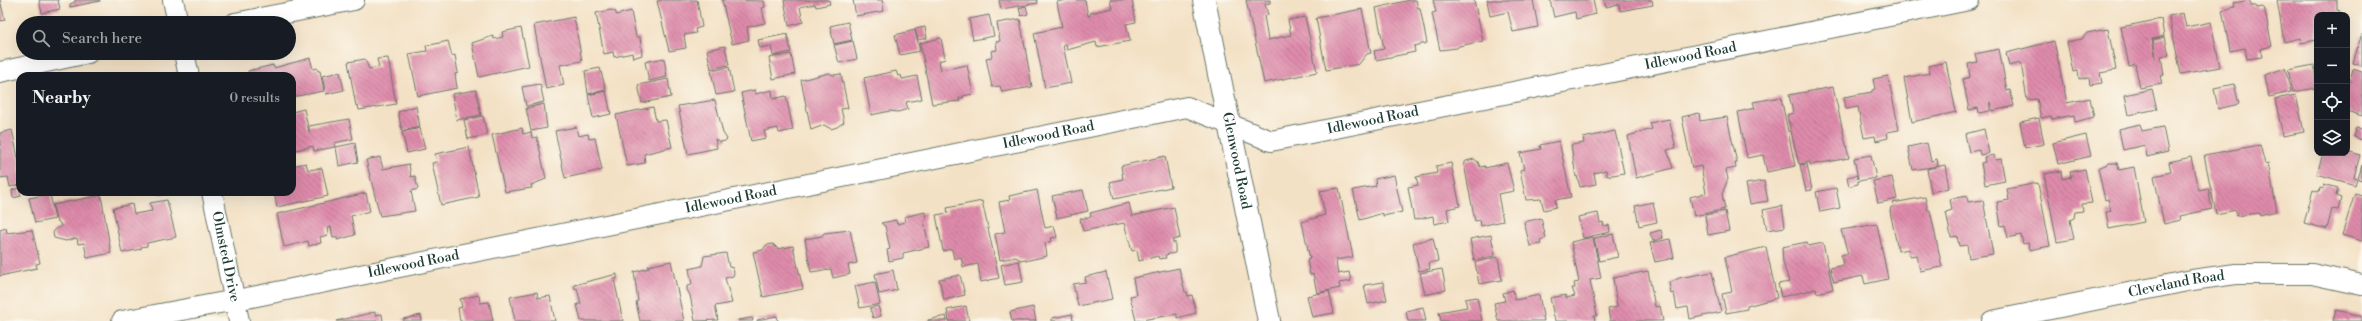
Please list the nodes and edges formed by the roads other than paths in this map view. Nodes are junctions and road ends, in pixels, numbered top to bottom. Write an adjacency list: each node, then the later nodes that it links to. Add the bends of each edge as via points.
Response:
1 (173, 0): 5 (street)
2 (354, 0): 6 (street)
3 (1204, 0): 11 (street, Glenwood Road)
4 (1969, 0): 11 (street, Idlewood Road, via 1271,141)
5 (176, 16)
6 (271, 16)
7 (56, 60): 9 (street)
8 (186, 60): 10 (street)
9 (0, 72)
10 (188, 72)
11 (1229, 124): 14 (street, Idlewood Road, via 1187,107); 17 (street, Glenwood Road)
12 (213, 196): 14 (street, Olmsted Drive)
13 (2362, 285): 18 (street, Cleveland Road, via 2312,274 2236,274 2192,280)
14 (234, 300): 15 (street, Idlewood Road); 16 (street, Olmsted Drive)
15 (122, 321)
16 (239, 321)
17 (1269, 321)
18 (1992, 321)

